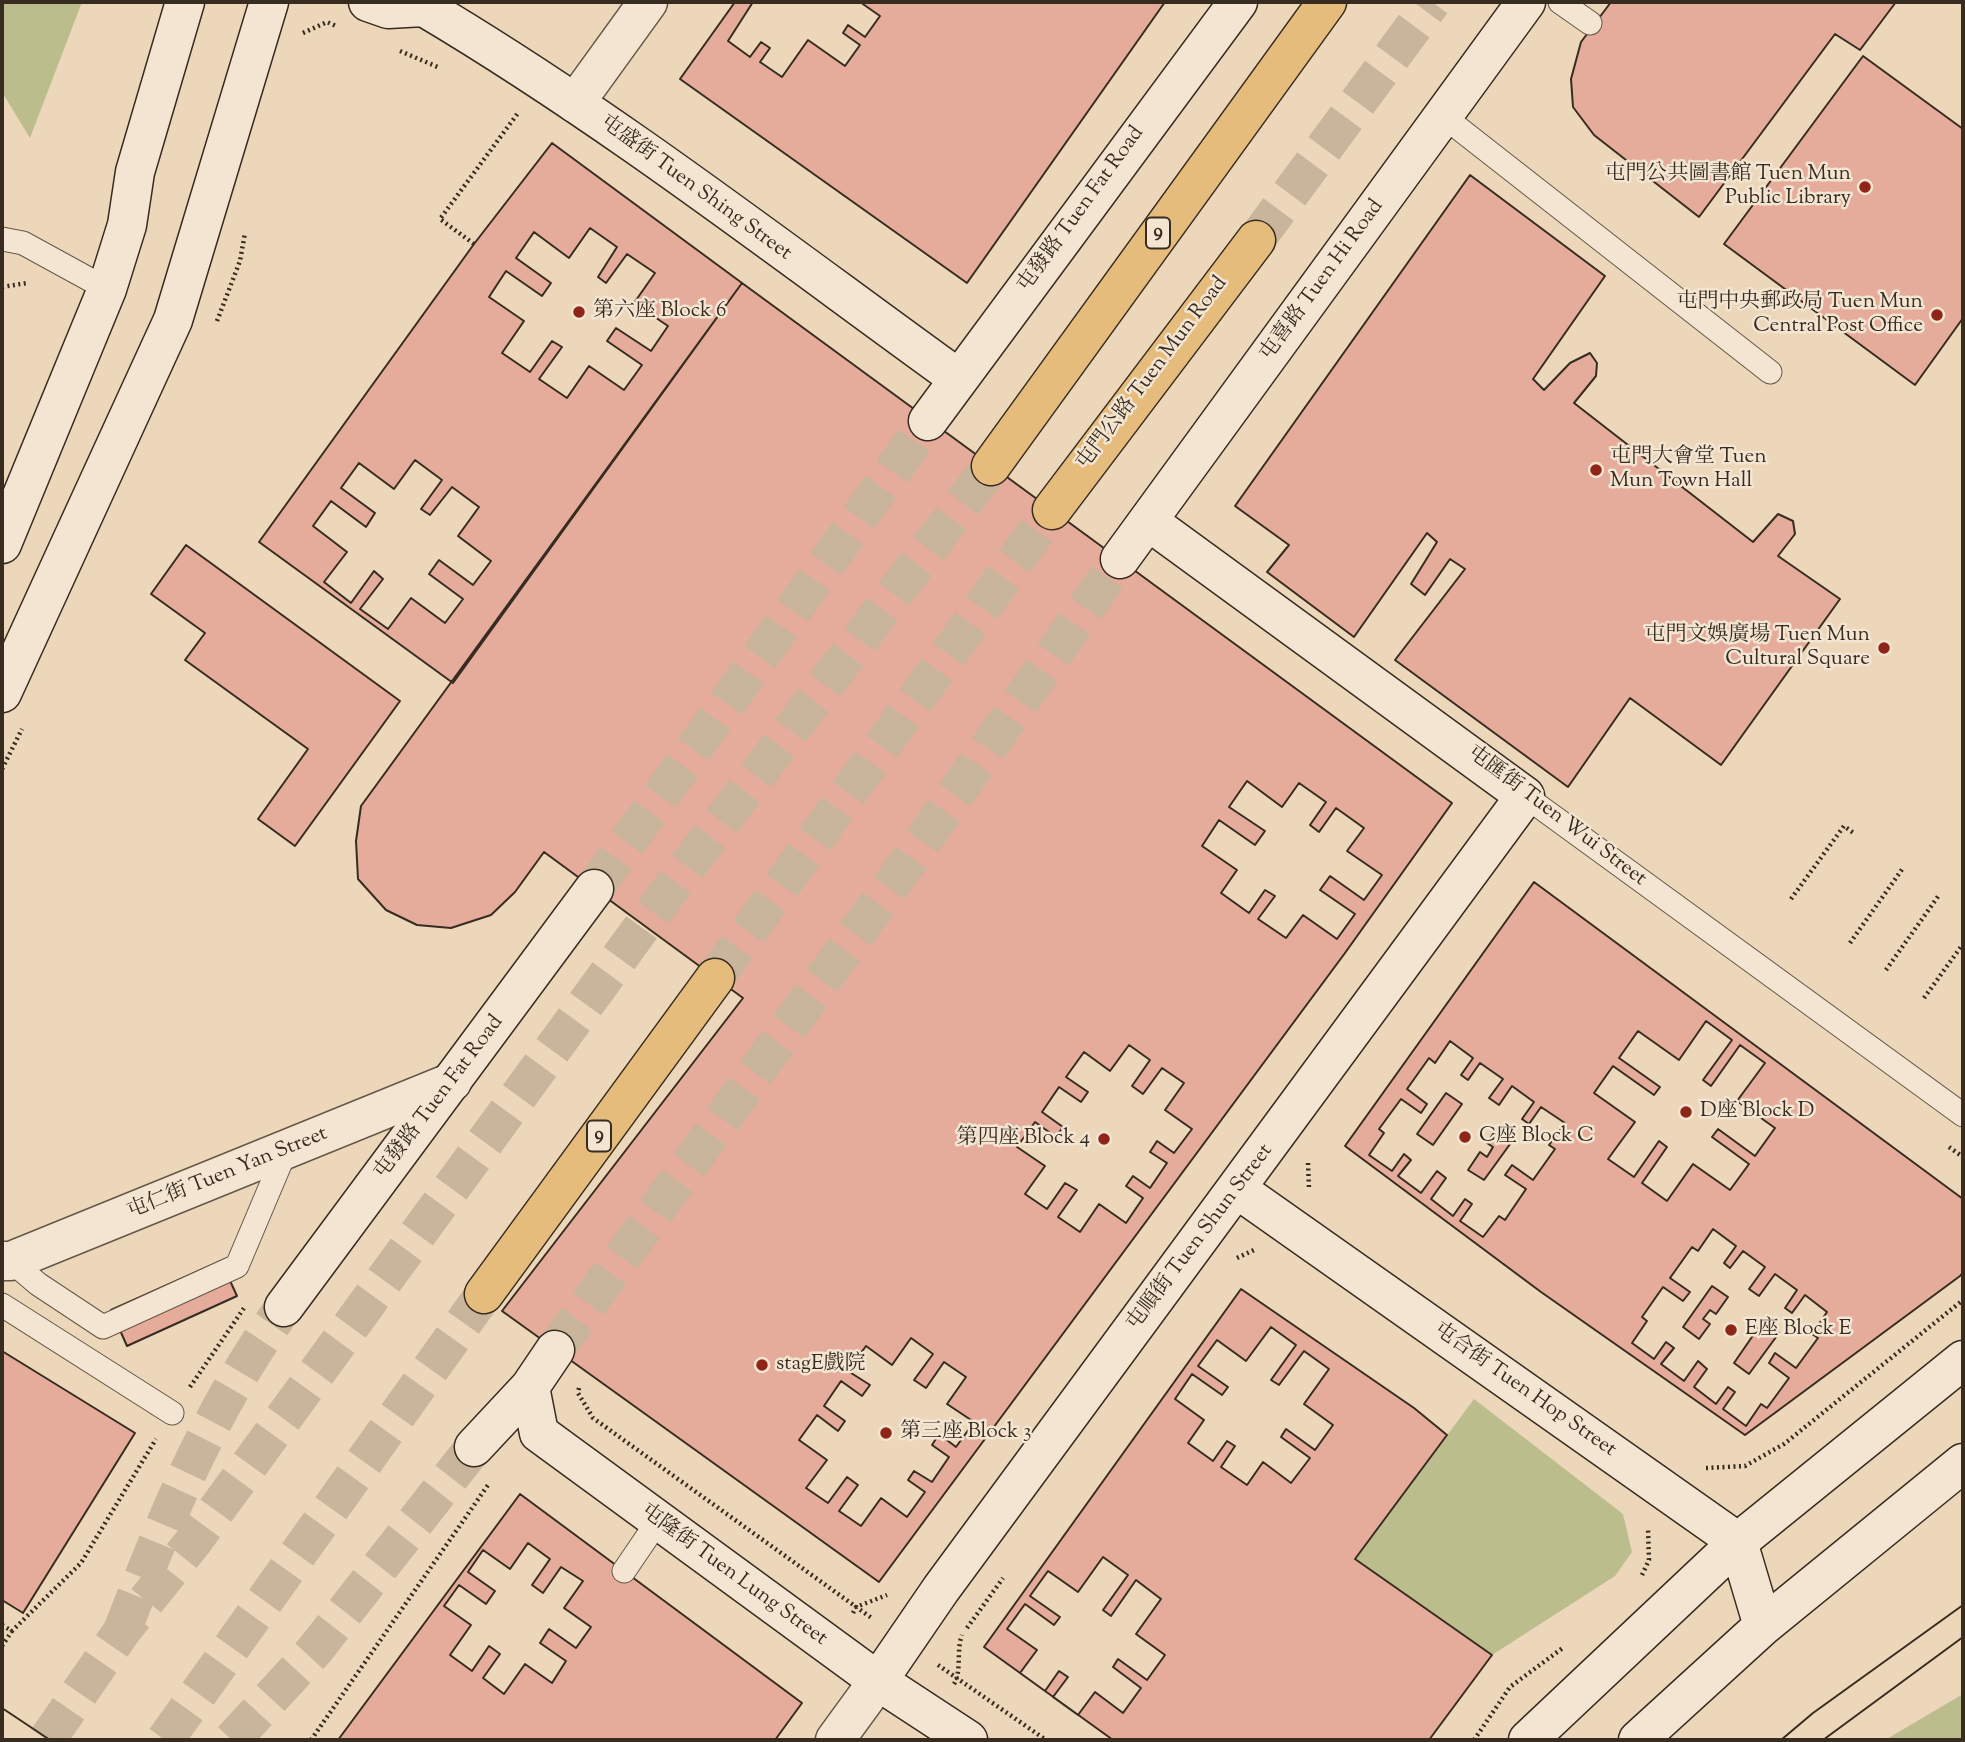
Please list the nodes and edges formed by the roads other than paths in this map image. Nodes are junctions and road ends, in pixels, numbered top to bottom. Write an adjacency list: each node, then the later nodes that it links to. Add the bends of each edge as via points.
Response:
1 (185, 2): 15 (street)
2 (269, 2): 24 (street, via 173,320)
3 (368, 2): 9 (street, 屯盛街 Tuen Shing Street, via 388,9)
4 (648, 2): 11 (street)
5 (1238, 2): 17 (street, 屯發路 Tuen Fat Road)
6 (1327, 2): 19 (highway, 9)
7 (1526, 2): 12 (street, 屯喜路 Tuen Hi Road)
8 (1560, 2): 10 (lane)
9 (423, 4): 11 (street, 屯盛街 Tuen Shing Street)
10 (1590, 23)
11 (575, 103): 17 (street, 屯盛街 Tuen Shing Street)
12 (1443, 116): 16 (lane); 21 (street, 屯喜路 Tuen Hi Road)
13 (2, 239): 15 (lane, via 23,243)
14 (1256, 240): 20 (highway, 屯門公路 Tuen Mun Road)
15 (107, 289): 22 (street)
16 (1770, 372)
17 (959, 379): 18 (street, 屯發路 Tuen Fat Road)
18 (928, 421)
19 (990, 466)
20 (1052, 510)
21 (1148, 521): 23 (street, 屯喜路 Tuen Hi Road); 25 (street, 屯匯街 Tuen Wui Street)
22 (2, 544)
23 (1120, 559)
24 (2, 693)
25 (1525, 796): 29 (lane, 屯匯街 Tuen Wui Street); 31 (street, 屯順街 Tuen Shun Street)
26 (594, 888): 28 (street, 屯發路 Tuen Fat Road)
27 (715, 978): 33 (highway, 9)
28 (452, 1082): 30 (street, 屯仁街 Tuen Yan Street); 35 (street, 屯發路 Tuen Fat Road)
29 (1963, 1115)
30 (286, 1150): 32 (street, 屯仁街 Tuen Yan Street); 32 (lane, via 237,1266 103,1327)
31 (1237, 1189): 43 (street, 屯合街 Tuen Hop Street); 46 (street, 屯順街 Tuen Shun Street, via 941,1589)
32 (7, 1261)
33 (484, 1294)
34 (2, 1305): 39 (lane)
35 (284, 1307)
36 (555, 1350): 38 (street)
37 (1963, 1360): 43 (street)
38 (530, 1387): 40 (street); 42 (street, 屯隆街 Tuen Lung Street, via 539,1433)
39 (172, 1413)
40 (474, 1447)
41 (1963, 1463): 45 (street)
42 (658, 1521): 44 (lane); 46 (street, 屯隆街 Tuen Lung Street)
43 (1738, 1542): 45 (street); 49 (street)
44 (624, 1571)
45 (1763, 1626): 50 (street)
46 (878, 1682): 47 (street, 屯順街 Tuen Shun Street); 48 (street, 屯隆街 Tuen Lung Street)
47 (835, 1740)
48 (968, 1740)
49 (1528, 1740)
50 (1638, 1740)

